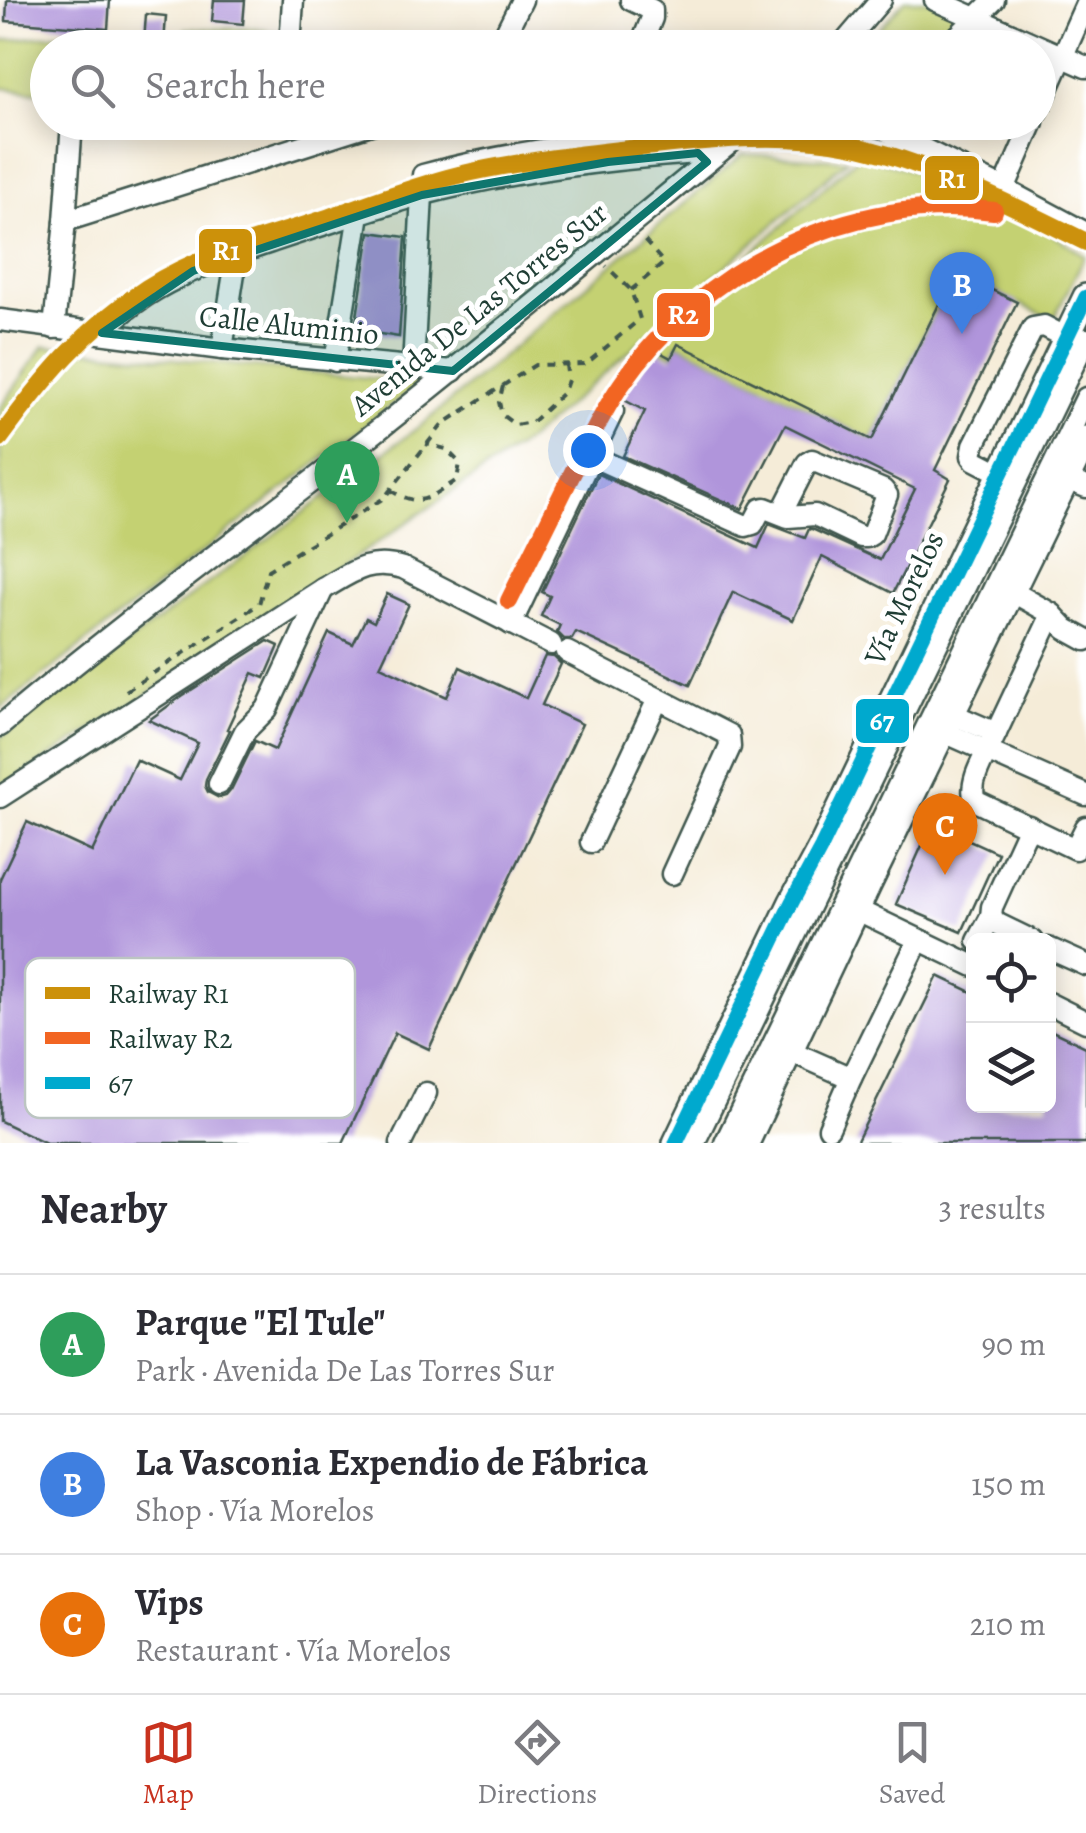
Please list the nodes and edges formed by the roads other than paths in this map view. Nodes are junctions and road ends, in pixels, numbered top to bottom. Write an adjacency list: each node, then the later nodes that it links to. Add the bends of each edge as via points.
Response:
1 (293, 0): 9 (street)
2 (522, 0): 10 (street)
3 (631, 0): 11 (street, via 652,10)
4 (882, 0): 12 (street)
5 (935, 0): 8 (street)
6 (994, 0): 8 (street)
7 (1086, 4): 16 (street)
8 (977, 18): 13 (street); 14 (street)
9 (291, 30)
10 (508, 30)
11 (647, 30)
12 (856, 30)
13 (965, 30)
14 (1004, 30)
15 (1056, 53): 16 (street)
16 (1063, 56): 17 (street); 18 (street)
17 (1086, 67)
18 (1056, 71)
19 (71, 140): 29 (street)
20 (320, 140): 29 (street)
21 (626, 140): 26 (street, via 469,162)
22 (735, 140): 25 (street, Avenida De Las Torres Sur)
23 (905, 140): 27 (street)
24 (1026, 140): 27 (street)
25 (707, 162): 26 (street, via 698,153); 40 (street, Avenida De Las Torres Sur)
26 (422, 185): 28 (street); 39 (street)
27 (1004, 189): 30 (street)
28 (359, 214): 31 (street); 38 (street)
29 (65, 220): 34 (street)
30 (1086, 232)
31 (237, 254): 35 (street, via 147,295); 37 (street)
32 (1086, 297): 36 (main road, Vía Morelos)
33 (0, 320): 34 (street, Calle Aluminio)
34 (54, 328): 35 (street, Calle Aluminio)
35 (102, 334): 37 (street, Calle Aluminio)
36 (1076, 338): 45 (main road, Vía Morelos); 45 (street, via 1033,328 974,445 975,460); 65 (street)
37 (222, 349): 38 (street, Calle Aluminio)
38 (336, 361): 39 (street, Calle Aluminio)
39 (412, 368): 40 (street, Calle Aluminio)
40 (453, 372): 55 (street, Avenida De Las Torres Sur)
41 (1086, 398): 66 (street)
42 (614, 410): 44 (street)
43 (1086, 439): 46 (main road)
44 (592, 456): 47 (street, via 742,525 753,524 763,508); 51 (street)
45 (1000, 473): 65 (main road, Vía Morelos)
46 (1076, 483): 49 (main road)
47 (780, 514): 47 (street, via 814,515 864,538 872,534 887,495 812,460)
48 (323, 589): 51 (street, via 367,565 388,564); 57 (street, via 267,709 245,731); 59 (street)
49 (1013, 592): 50 (street); 54 (main road)
50 (1052, 614): 52 (street); 56 (street)
51 (511, 624): 53 (street)
52 (1086, 640)
53 (658, 700): 62 (street); 64 (street, via 730,739)
54 (948, 723): 56 (street); 66 (main road)
55 (0, 726)
56 (992, 742): 58 (street); 60 (street, via 972,796)
57 (219, 784)
58 (1086, 796)
59 (0, 797)
60 (1029, 826): 63 (street); 67 (street)
61 (1086, 827): 63 (street)
62 (591, 842)
63 (1080, 852)
64 (672, 874)
65 (809, 887): 66 (street); 81 (main road, Vía Morelos); 82 (street)
66 (849, 906): 70 (street); 76 (main road); 83 (street)
67 (991, 917): 68 (street); 69 (street)
68 (982, 933)
69 (1018, 933)
70 (918, 941): 72 (street); 77 (street)
71 (1056, 952): 73 (street)
72 (966, 956)
73 (1086, 965)
74 (1056, 1007): 75 (street)
75 (1084, 1017)
76 (790, 1051): 77 (street); 84 (main road)
77 (851, 1078): 79 (street)
78 (426, 1093): 80 (street)
79 (829, 1128)
80 (401, 1143)
81 (676, 1143)
82 (694, 1143)
83 (725, 1143)
84 (746, 1143)

